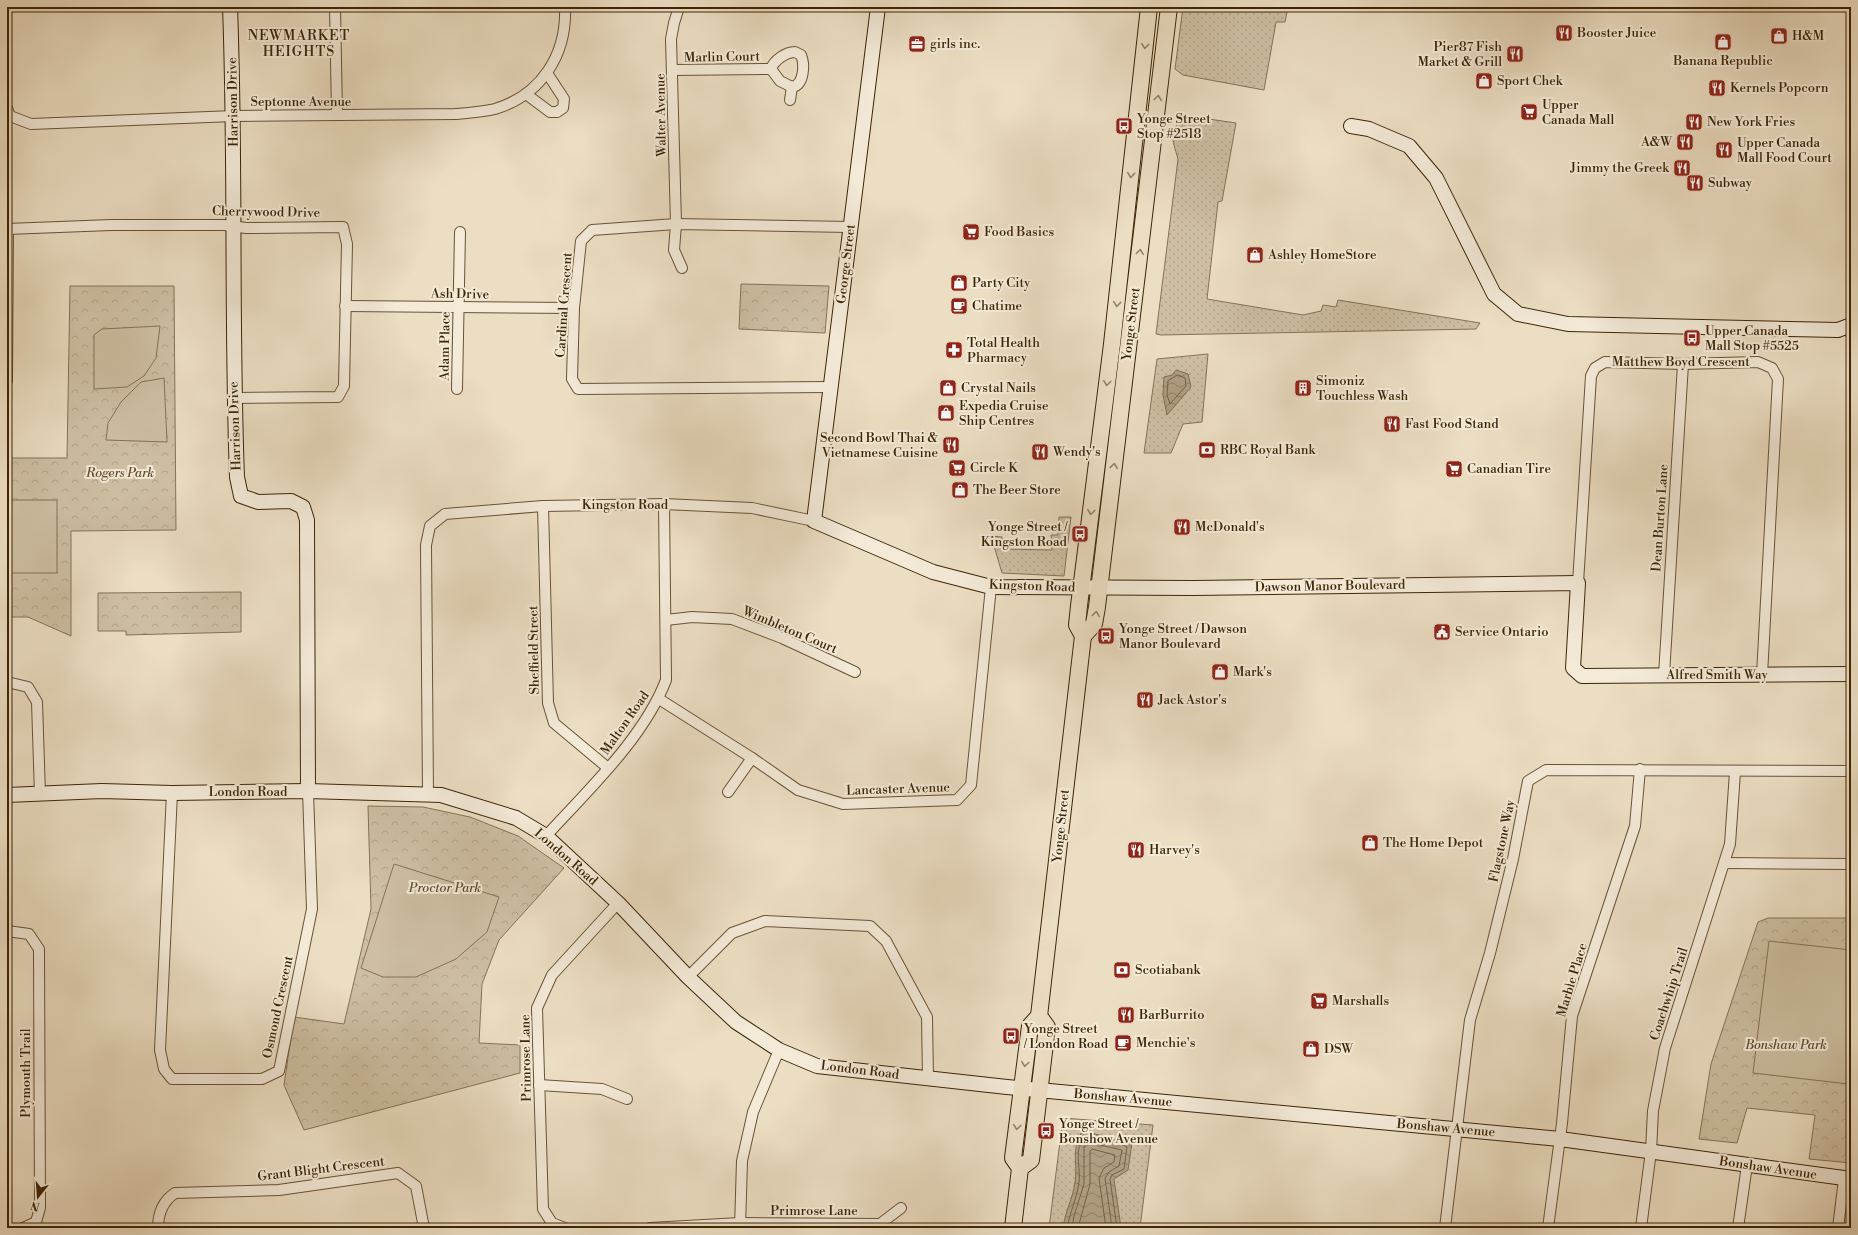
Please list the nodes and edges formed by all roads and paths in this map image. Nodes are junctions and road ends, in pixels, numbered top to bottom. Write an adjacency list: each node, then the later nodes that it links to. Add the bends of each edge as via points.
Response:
1 (230, 7): 16 (street, Harrison Drive)
2 (335, 7): 15 (street)
3 (565, 7): 10 (street, Septonne Avenue, via 564,32 559,50)
4 (679, 7): 9 (street, Walter Avenue, via 671,40)
5 (878, 7): 19 (street, George Street)
6 (1149, 7): 38 (main road, Yonge Street, one-way to 38, via 1112,344)
7 (1169, 7): 39 (main road, Yonge Street, one-way to 7)
8 (771, 69): 9 (street, Marlin Court); 11 (street, Marlin Court, via 780,81); 11 (street, Marlin Court, via 789,53 801,55 801,80 797,86)
9 (673, 70): 18 (street, Walter Avenue)
10 (547, 73): 12 (street, Septonne Avenue); 12 (street, via 564,99 563,108 557,112 550,112)
11 (792, 87): 13 (street, Marlin Court)
12 (526, 94): 15 (street, Septonne Avenue, via 508,104 479,112)
13 (790, 100)
14 (7, 108): 16 (street, Septonne Avenue, via 10,116 31,124)
15 (337, 115): 16 (street, Septonne Avenue)
16 (234, 116): 20 (street, Harrison Drive)
17 (1351, 126): 27 (street, via 1369,129 1409,146 1436,178 1494,294 1518,314 1568,324 1838,330)
18 (676, 224): 19 (street, Cardinal Crescent); 23 (street, Walter Avenue, via 674,250); 26 (street, Cardinal Crescent, via 592,230 581,241)
19 (850, 226): 30 (street, George Street)
20 (234, 227): 21 (street, Cherrywood Drive, via 224,224); 24 (street, Cherrywood Drive, via 343,227 347,244); 32 (street, Harrison Drive)
21 (8, 229): 29 (street)
22 (460, 232): 25 (street, Adam Place)
23 (682, 268)
24 (345, 306): 25 (street, Ash Drive); 32 (street, Cherrywood Drive, via 344,386 338,397)
25 (458, 307): 26 (street, Ash Drive); 31 (street, Adam Place)
26 (574, 308): 30 (street, Cardinal Crescent, via 572,379 578,389)
27 (1851, 325)
28 (1683, 364): 36 (street, Matthew Boyd Crescent, via 1605,362 1595,368 1591,376); 44 (street, Dean Burton Lane); 45 (street, Matthew Boyd Crescent, via 1758,362 1772,368 1778,379)
29 (7, 381)
30 (832, 387): 35 (street, George Street)
31 (457, 389)
32 (234, 398): 54 (street, Harrison Drive, via 236,477 241,496 258,502 291,501 303,507 307,520)
33 (664, 504): 34 (street, Kingston Road); 35 (street, Kingston Road, via 752,508); 40 (street, Malton Road)
34 (543, 506): 50 (street, Sheffield Street, via 548,703 554,723); 59 (street, Kingston Road, via 445,514 430,526 426,545)
35 (814, 521): 37 (street, Kingston Road, via 933,572)
36 (1578, 583): 39 (street, Dawson Manor Boulevard); 46 (street, Matthew Boyd Crescent, via 1573,668)
37 (991, 587): 38 (street, Kingston Road); 49 (street, Lancaster Avenue, via 971,785 957,800 843,804 798,790)
38 (1081, 588): 39 (street, Dawson Manor Boulevard); 41 (main road, Yonge Street, via 1077,625)
39 (1099, 588): 41 (main road, Yonge Street, one-way to 39, via 1094,624)
40 (666, 620): 42 (street, Wimbleton Court, via 692,617 732,619 782,638); 48 (street, Malton Road, via 666,680)
41 (1083, 636): 66 (main road, Yonge Street)
42 (855, 672)
43 (1851, 674): 45 (street, Alfred Smith Way)
44 (1664, 675): 45 (street, Alfred Smith Way); 46 (street, Alfred Smith Way)
45 (1762, 675)
46 (1582, 676)
47 (7, 682): 58 (street, via 28,687 37,702)
48 (659, 699): 49 (street, Lancaster Avenue); 50 (street, Malton Road)
49 (752, 758): 55 (street)
50 (608, 768): 60 (street, Malton Road)
51 (1640, 769): 53 (street, Flagstone Way); 73 (street, Flagstone Way, via 1546,770 1528,781 1513,859 1490,953 1470,1020); 74 (street, Marble Place, via 1635,826 1572,1016)
52 (1851, 771): 53 (street, Flagstone Way)
53 (1735, 772): 61 (street, Coachwhip Trail, via 1730,844)
54 (308, 791): 56 (street, London Road); 56 (street, Osmond Crescent, via 312,909 279,1071 255,1079 172,1079 164,1069 160,1050); 59 (street, London Road)
55 (728, 792)
56 (172, 793): 58 (street, London Road, via 102,791)
57 (7, 795): 58 (street, London Road)
58 (40, 795)
59 (428, 795): 60 (street, London Road, via 441,795 516,818)
60 (546, 836): 63 (street, London Road)
61 (1725, 863): 62 (street); 75 (street, Coachwhip Trail, via 1665,1048 1653,1111)
62 (1851, 864)
63 (618, 903): 65 (street, London Road); 69 (street, Primrose Lane, via 552,975 537,1008)
64 (7, 931): 81 (street, Plymouth Trail, via 29,934 39,950 40,1208 36,1222)
65 (688, 977): 67 (street, London Road, via 736,1022); 68 (street, via 732,933 765,921 870,926 886,941 927,1017)
66 (1039, 1016): 70 (main road, Yonge Street, one-way to 70, via 1030,1026); 71 (main road, Yonge Street, via 1047,1027)
67 (779, 1050): 68 (street, London Road, via 817,1066); 80 (street, via 753,1112 744,1154)
68 (928, 1078): 70 (street, London Road)
69 (539, 1085): 72 (street, via 602,1090); 84 (street, Primrose Lane, via 543,1209 552,1223)
70 (1021, 1088): 71 (street, London Road); 77 (main road, Yonge Street, one-way to 77, via 1013,1158)
71 (1040, 1090): 73 (street, Bonshaw Avenue); 77 (main road, Yonge Street, via 1031,1160)
72 (627, 1099)
73 (1457, 1129): 74 (street, Bonshaw Avenue); 87 (street, Flagstone Way)
74 (1560, 1139): 75 (street, Bonshaw Avenue); 88 (street, Marble Place)
75 (1650, 1151): 76 (street, Bonshaw Avenue); 89 (street, Coachwhip Trail)
76 (1747, 1165): 78 (street, Bonshaw Avenue); 90 (street)
77 (1020, 1168): 86 (main road, Yonge Street)
78 (1848, 1179): 91 (street)
79 (901, 1208): 80 (street, Primrose Lane, via 880,1224)
80 (740, 1226): 85 (street, Primrose Lane)
81 (24, 1228)
82 (158, 1228): 83 (street, Grant Blight Crescent, via 165,1200 175,1193 279,1190 398,1172 416,1186)
83 (424, 1228)
84 (565, 1228)
85 (650, 1228)
86 (1012, 1228)
87 (1445, 1228)
88 (1548, 1228)
89 (1640, 1228)
90 (1738, 1228)
91 (1838, 1228)

